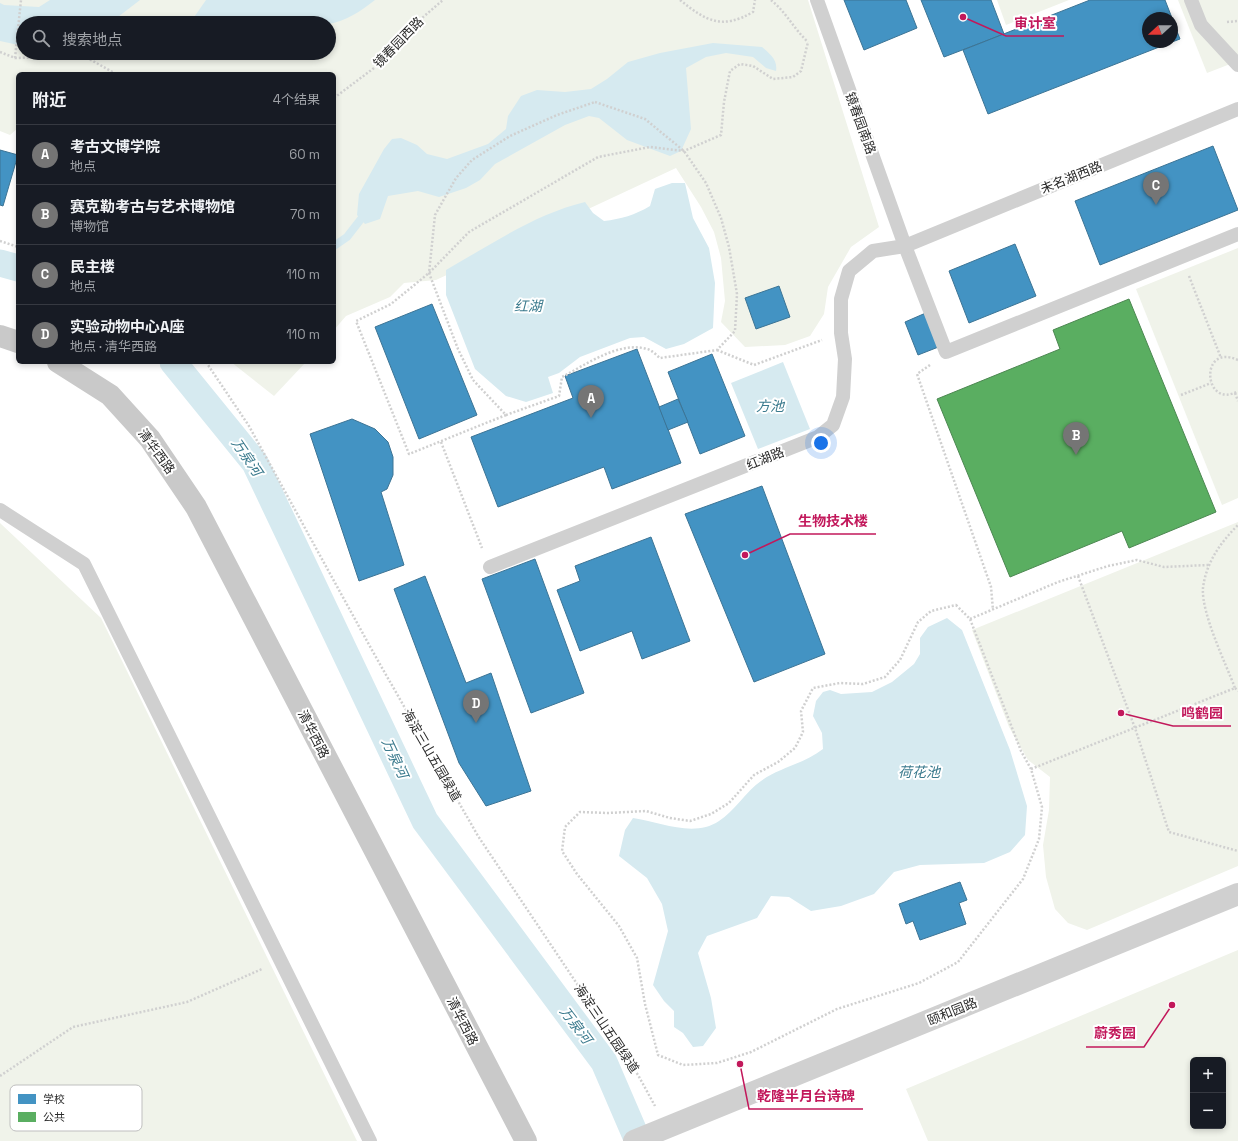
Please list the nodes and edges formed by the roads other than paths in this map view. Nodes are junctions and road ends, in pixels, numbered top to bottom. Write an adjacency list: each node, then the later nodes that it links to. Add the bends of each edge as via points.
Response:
1 (817, 0): 6 (lane, 镜春园南路)
2 (1190, 0): 3 (lane, via 1201,25)
3 (1238, 65)
4 (1238, 109): 6 (lane, 未名湖西路)
5 (1238, 234): 6 (lane, 镜春园南路, via 946,352)
6 (905, 246): 11 (lane, 红湖路, via 873,251 849,271 841,299 845,359 843,397 833,424 818,437)
7 (0, 336): 8 (main road)
8 (16, 341)
9 (61, 364): 14 (main road, 清华西路, via 110,395 150,439 196,507)
10 (0, 510): 13 (lane, via 84,564)
11 (490, 567)
12 (1238, 894): 15 (street, 颐和园路)
13 (370, 1141)
14 (526, 1141)
15 (634, 1141)

